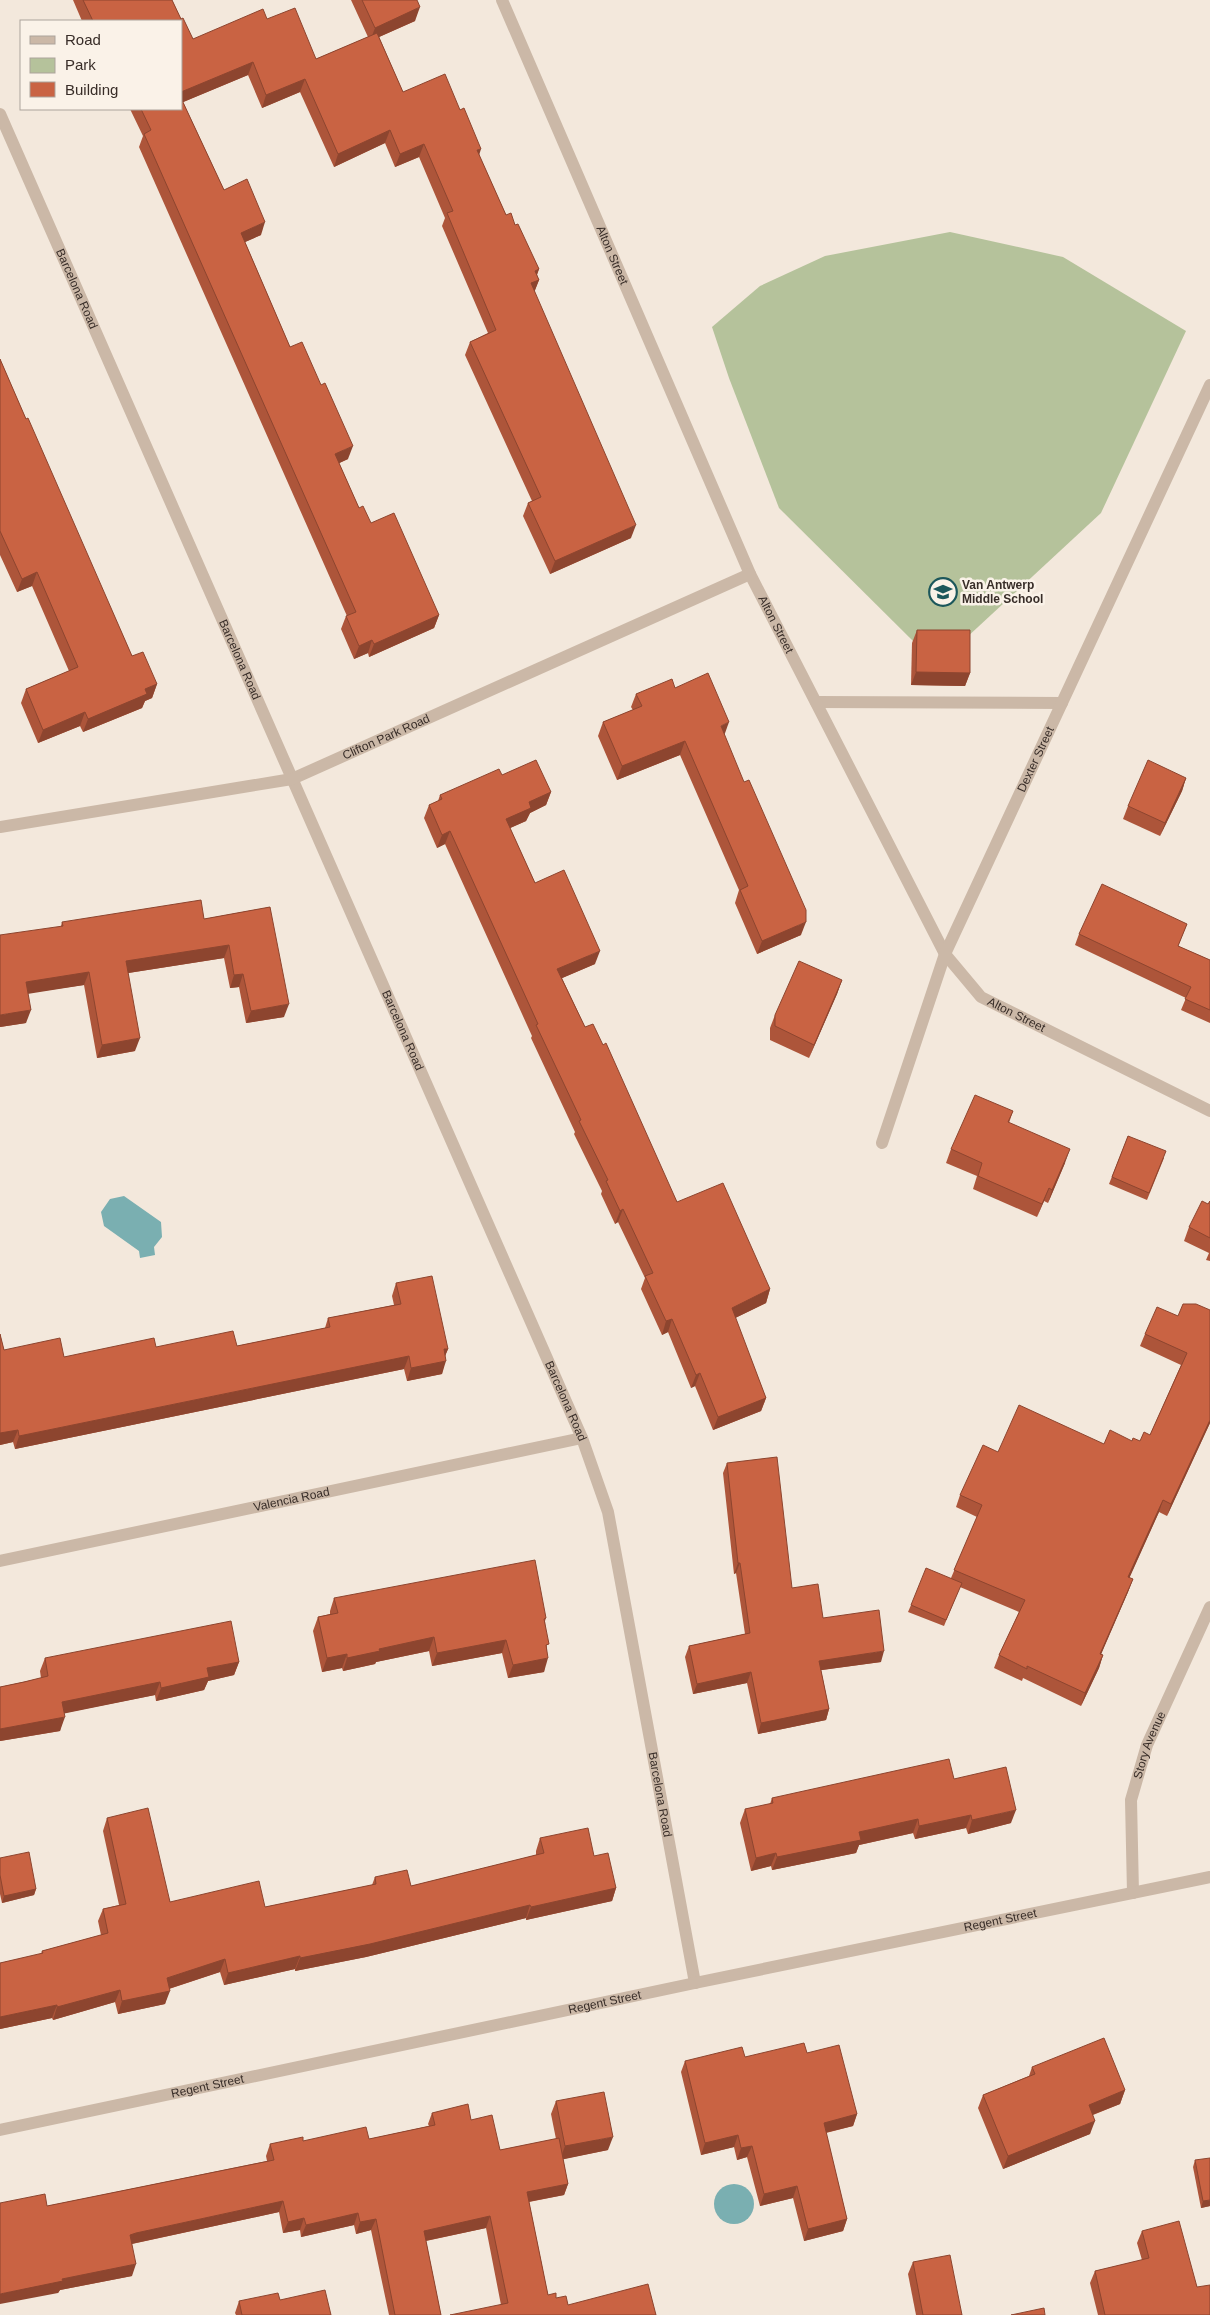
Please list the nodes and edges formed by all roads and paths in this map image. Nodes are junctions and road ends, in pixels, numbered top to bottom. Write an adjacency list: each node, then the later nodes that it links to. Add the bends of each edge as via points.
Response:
1 (502, 0): 4 (street, Alton Street)
2 (0, 114): 7 (street, Barcelona Road)
3 (1210, 385): 6 (street, Dexter Street)
4 (750, 574): 5 (street, Alton Street); 7 (street, Clifton Park Road)
5 (816, 702): 6 (street); 9 (street, Alton Street)
6 (1062, 703): 9 (street, Dexter Street)
7 (292, 779): 8 (street, Clifton Park Road); 12 (street, Barcelona Road)
8 (0, 827)
9 (945, 954): 10 (street, Alton Street, via 981,997); 11 (street, Dexter Street)
10 (1210, 1111)
11 (882, 1143)
12 (582, 1438): 13 (street, Valencia Road); 17 (street, Barcelona Road, via 608,1512)
13 (0, 1561)
14 (1210, 1607): 16 (street, Story Avenue, via 1147,1745 1131,1800)
15 (1210, 1877): 16 (street, Regent Street)
16 (1132, 1893): 17 (street, Regent Street)
17 (695, 1983): 18 (street, Regent Street)
18 (0, 2130)

